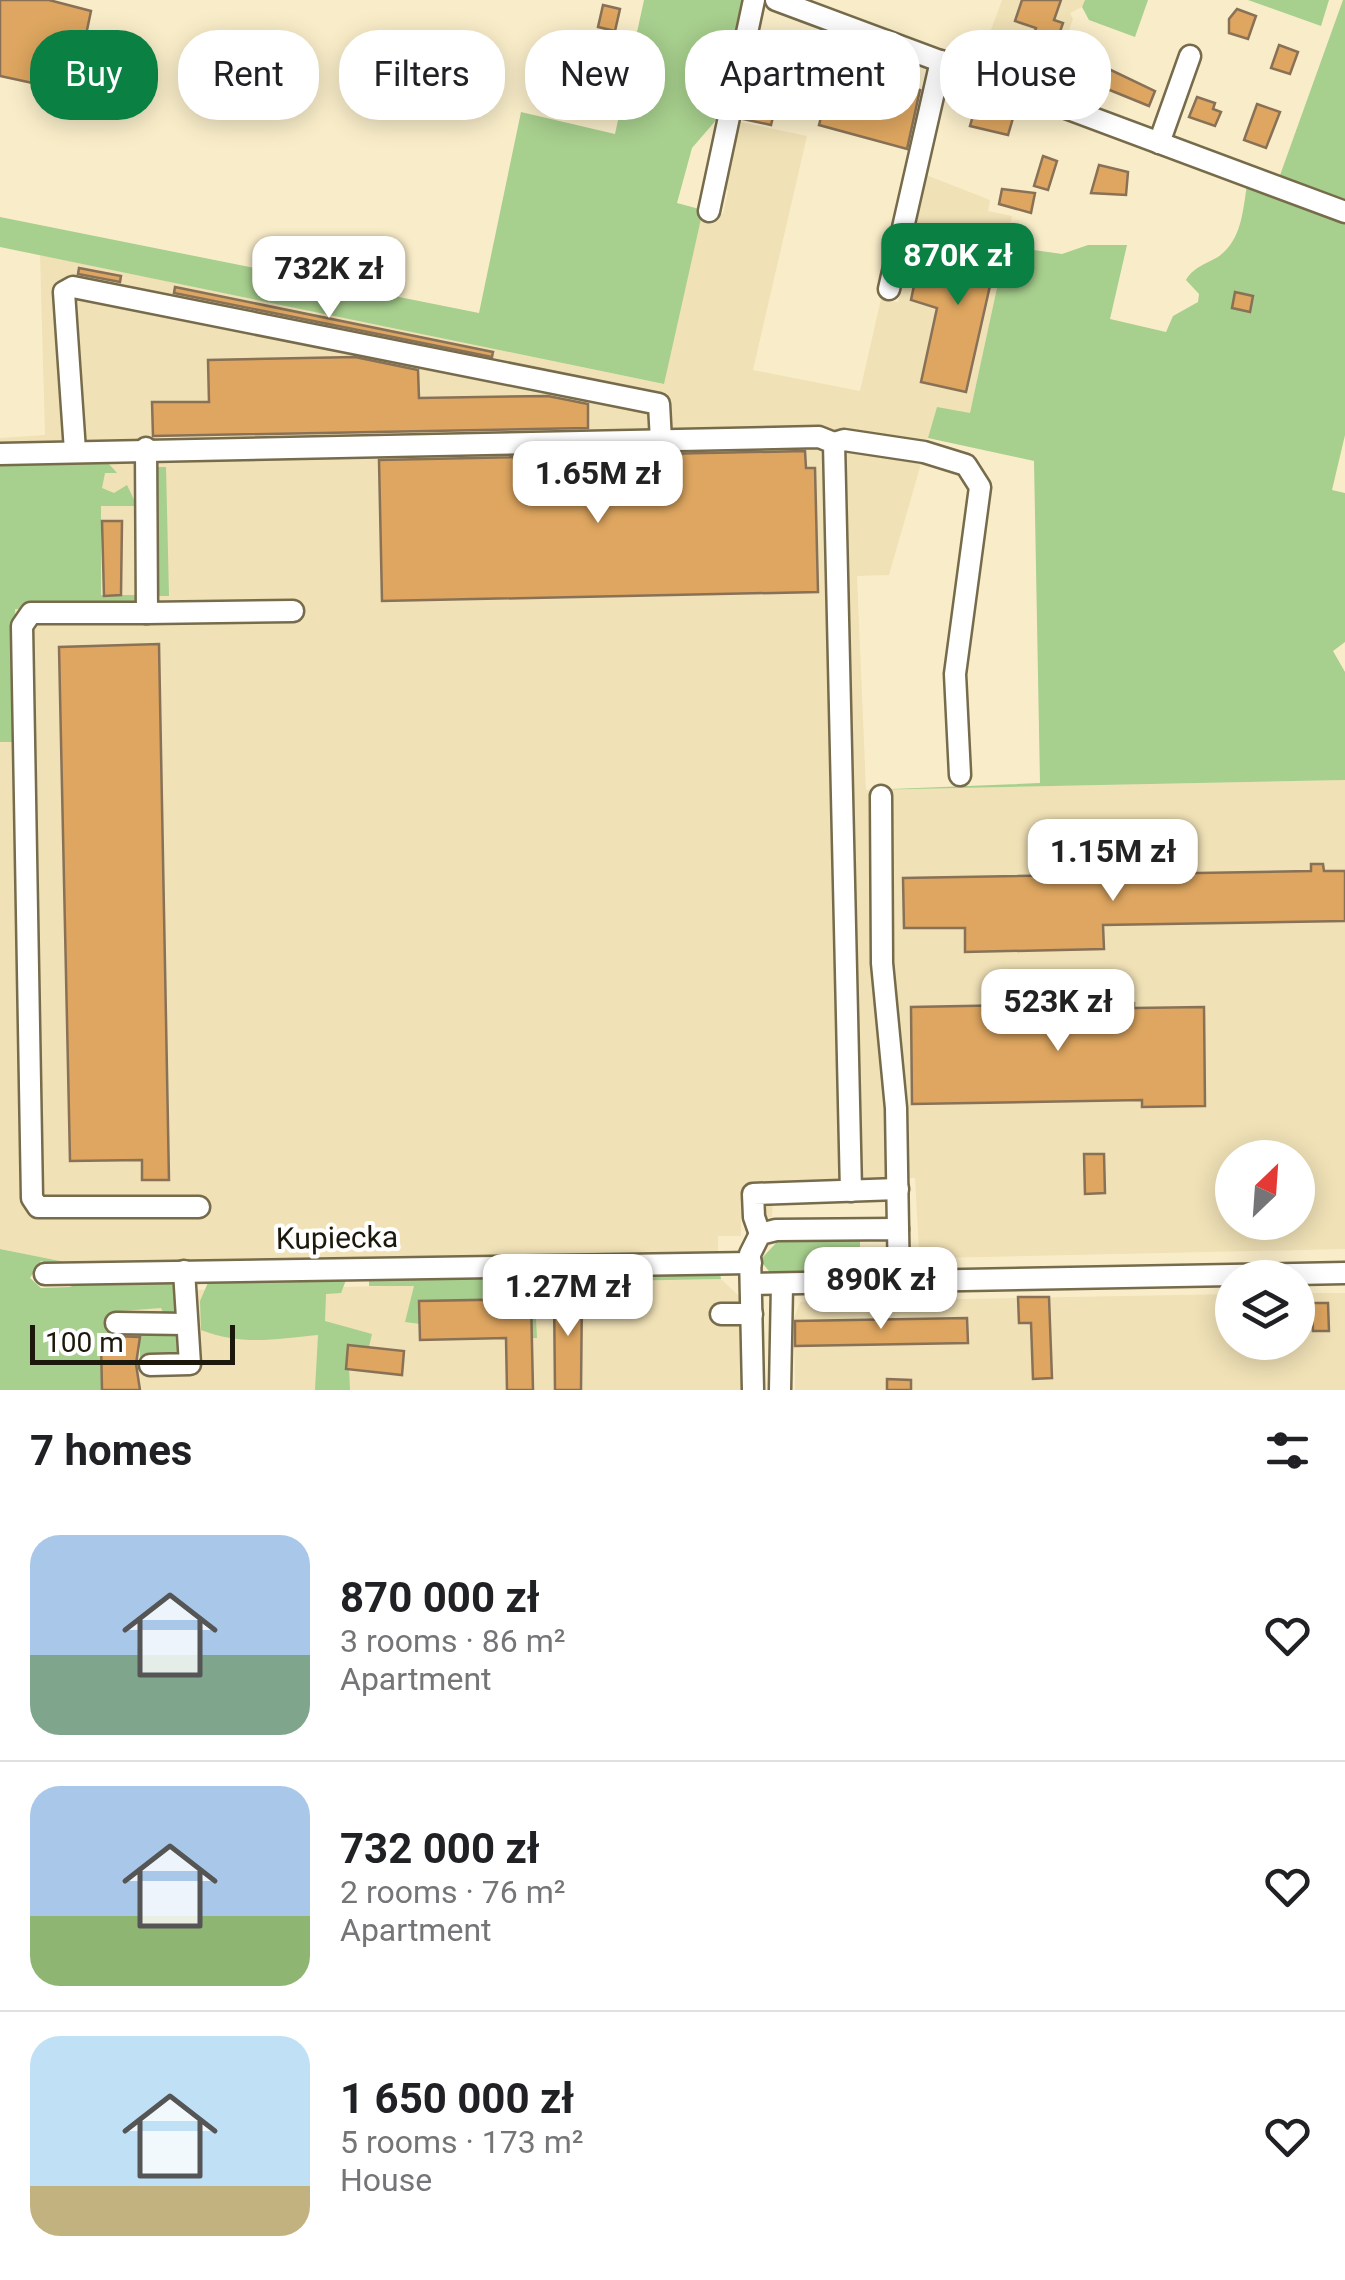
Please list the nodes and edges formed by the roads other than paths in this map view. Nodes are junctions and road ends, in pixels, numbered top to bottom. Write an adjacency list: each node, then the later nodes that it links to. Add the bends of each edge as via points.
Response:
1 (754, 0): 8 (street)
2 (776, 0): 4 (street)
3 (1190, 56): 7 (street)
4 (940, 61)
5 (940, 65): 10 (street)
6 (1099, 120): 7 (street)
7 (1158, 142): 9 (street)
8 (710, 211)
9 (1345, 212)
10 (889, 290)
11 (661, 442): 12 (street, via 820,437); 13 (street); 14 (street, via 660,404 74,287 64,292)
12 (834, 444): 18 (street, via 924,452 966,464 980,487 955,674); 21 (street)
13 (146, 448): 14 (street); 17 (street)
14 (75, 451): 15 (street)
15 (0, 454)
16 (293, 611): 17 (street)
17 (148, 613): 22 (street, via 31,613 22,626 32,1198 38,1207)
18 (960, 775)
19 (881, 796): 20 (street, via 882,963)
20 (898, 1189): 21 (street); 23 (street)
21 (850, 1192): 24 (street, via 753,1194)
22 (199, 1207)
23 (898, 1229): 24 (street); 29 (street)
24 (760, 1234): 26 (street)
25 (184, 1270): 26 (street, Kupiecka); 27 (street, Kupiecka); 35 (street)
26 (751, 1273): 30 (street, Kupiecka); 32 (street)
27 (45, 1274)
28 (1340, 1280): 29 (street, Kupiecka)
29 (899, 1282): 30 (street, Kupiecka)
30 (782, 1285): 33 (street)
31 (721, 1314): 32 (street)
32 (752, 1316): 33 (street); 37 (street)
33 (782, 1316): 38 (street)
34 (116, 1323): 35 (street)
35 (186, 1324): 36 (street, via 190,1364)
36 (150, 1365)
37 (753, 1390)
38 (780, 1390)

